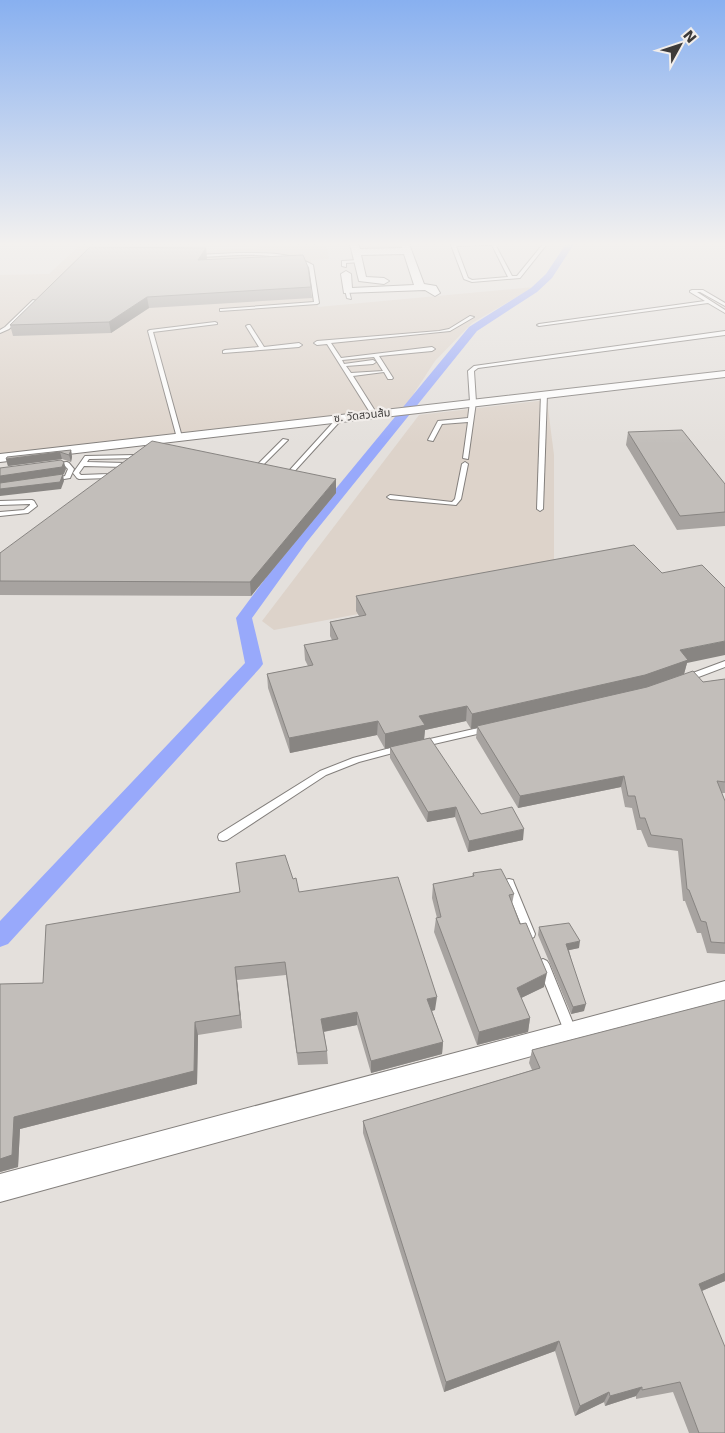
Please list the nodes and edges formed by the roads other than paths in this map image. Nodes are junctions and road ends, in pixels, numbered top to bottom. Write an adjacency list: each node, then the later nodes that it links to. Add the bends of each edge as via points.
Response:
1 (25, 311): 7 (lane)
2 (643, 311): 5 (lane)
3 (472, 318): 9 (lane, via 444,331)
4 (215, 323): 28 (lane, via 150,331)
5 (539, 325)
6 (248, 326): 12 (lane)
7 (0, 332)
8 (725, 334): 24 (lane, via 479,366 471,371)
9 (328, 342): 10 (lane); 16 (lane)
10 (317, 343)
11 (299, 345): 12 (lane)
12 (263, 348): 14 (lane)
13 (432, 349): 15 (lane)
14 (225, 352)
15 (375, 355): 16 (lane); 22 (lane)
16 (341, 359): 18 (lane)
17 (373, 362): 18 (lane)
18 (345, 365): 21 (lane)
19 (381, 372): 21 (lane)
20 (725, 374): 23 (street, ซ. วัดสวนส้ม)
21 (351, 375): 25 (lane)
22 (390, 378)
23 (544, 394): 24 (street, ซ. วัดสวนส้ม); 46 (lane)
24 (474, 402): 25 (street, ซ. วัดสวนส้ม); 27 (lane)
25 (374, 414): 26 (street, ซ. วัดสวนส้ม)
26 (340, 418): 28 (street, ซ. วัดสวนส้ม); 40 (lane)
27 (471, 420): 31 (lane, via 440,422); 44 (lane, via 458,499 454,504)
28 (179, 437): 29 (street, ซ. วัดสวนส้ม)
29 (159, 439): 32 (lane); 33 (street, ซ. วัดสวนส้ม)
30 (285, 440): 38 (lane)
31 (431, 440)
32 (136, 457): 34 (lane, via 86,458); 35 (lane)
33 (0, 458)
34 (81, 464): 35 (lane); 35 (lane, via 76,473 79,477 109,476)
35 (125, 465)
36 (44, 466): 43 (lane, via 66,464 71,468 68,477)
37 (246, 468): 38 (lane)
38 (255, 470): 39 (lane)
39 (264, 472)
40 (290, 473): 41 (lane, via 282,476); 42 (lane)
41 (273, 474)
42 (299, 475)
43 (46, 481)
44 (390, 497)
45 (0, 503): 47 (lane, via 28,500 34,506 26,512)
46 (540, 510)
47 (0, 514)
48 (725, 664): 49 (lane)
49 (672, 685)
50 (498, 727): 51 (lane, via 372,755 323,773)
51 (223, 837)
52 (509, 883): 54 (lane)
53 (725, 992): 54 (street)
54 (571, 1033): 55 (street)
55 (0, 1188)

